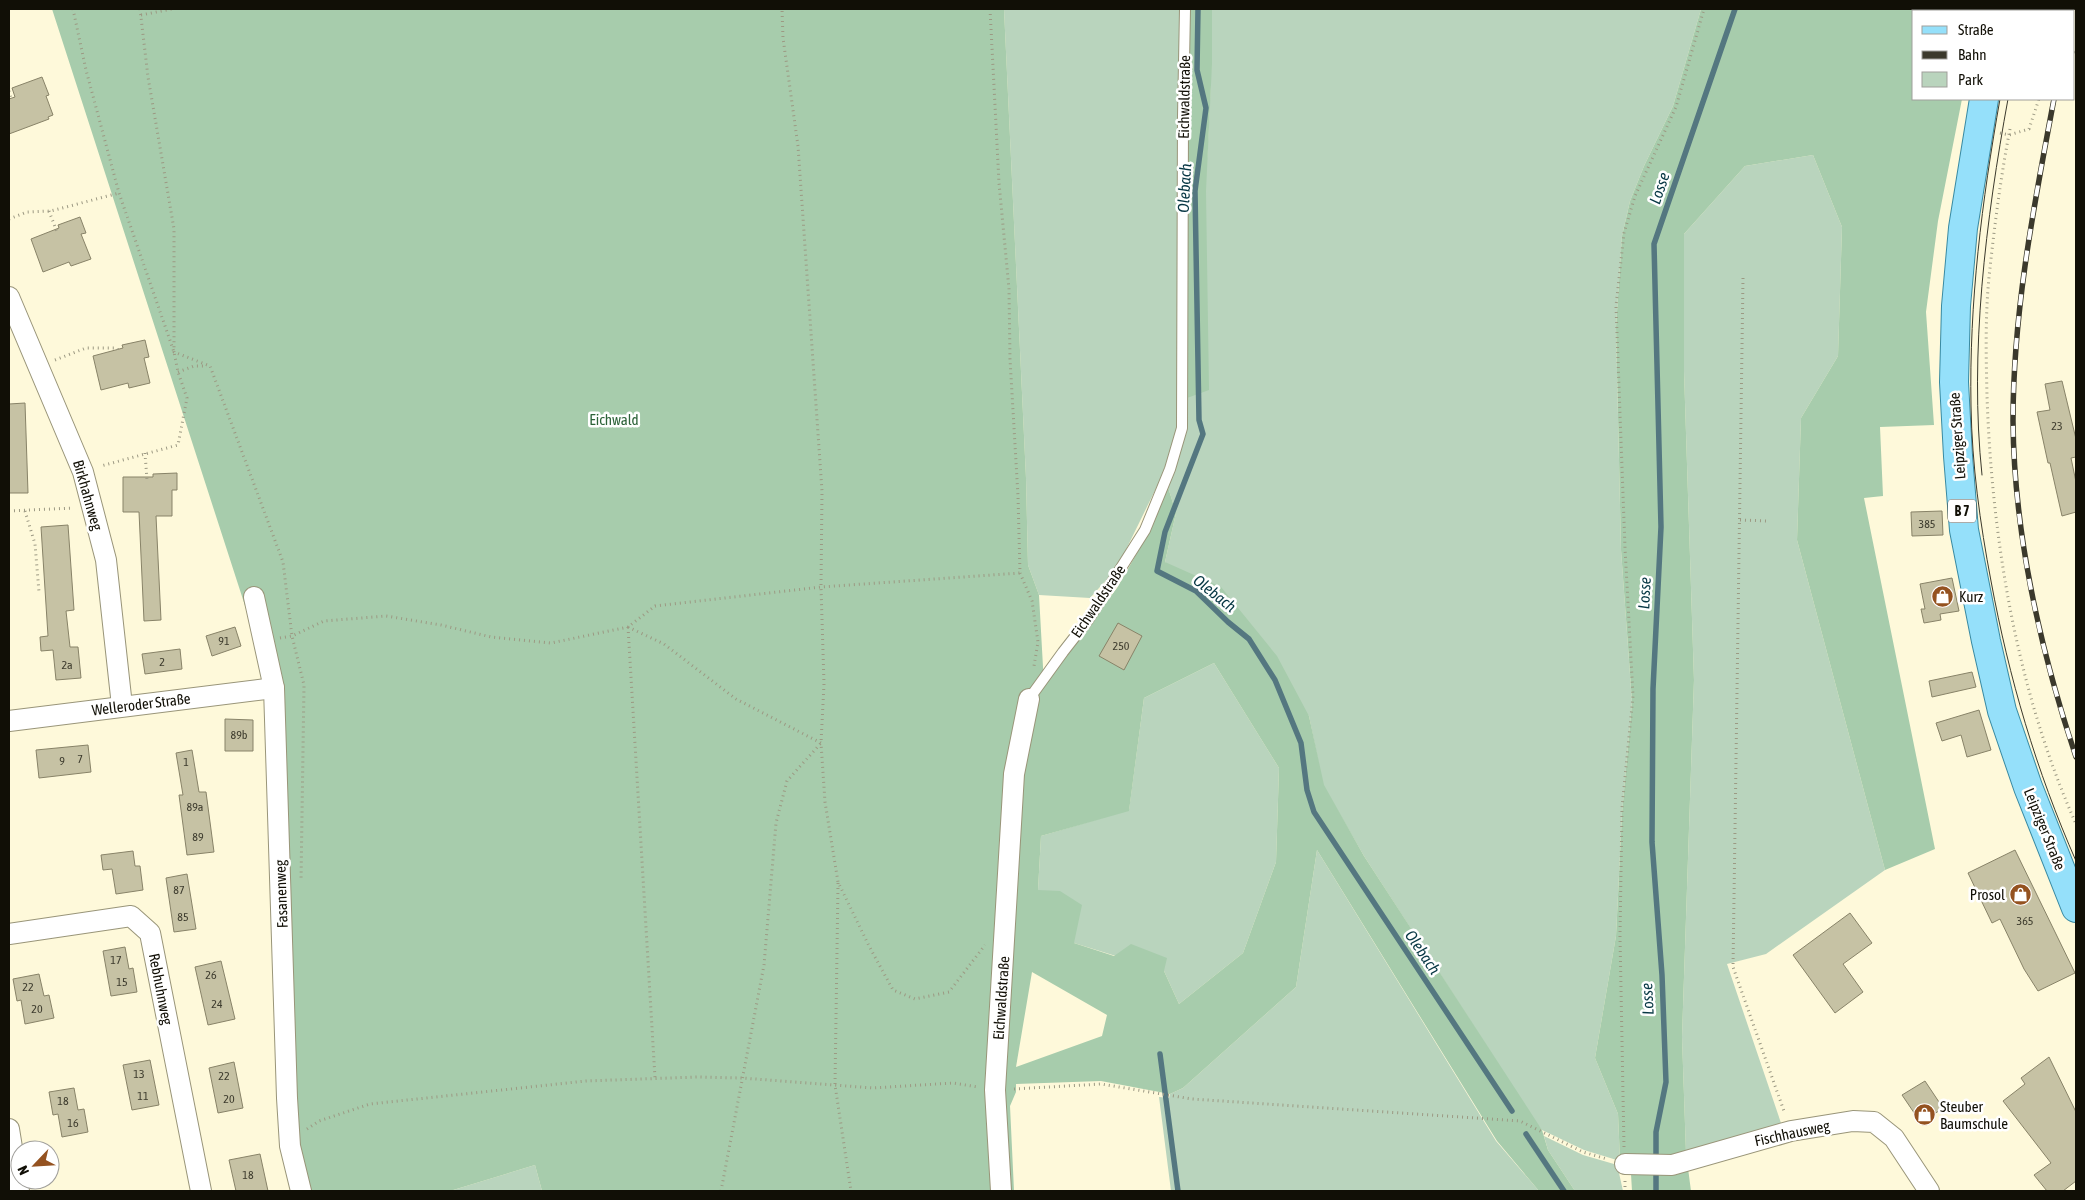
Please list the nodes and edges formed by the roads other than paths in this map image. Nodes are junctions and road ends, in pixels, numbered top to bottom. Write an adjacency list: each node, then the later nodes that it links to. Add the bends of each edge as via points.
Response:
1 (1185, 9): 6 (lane, Eichwaldstraße, via 1182,428 1170,469 1145,530 1088,620)
2 (1984, 100): 9 (main road, Leipziger Straße / B 7, via 1963,228 1956,306 1954,382 1964,530 2002,711)
3 (9, 296): 7 (street, Birkhahnweg, via 83,472 106,560)
4 (254, 597): 5 (street, Fasanenweg)
5 (274, 688): 7 (street, Welleroder Straße); 15 (street, Fasanenweg, via 290,1146)
6 (1029, 699): 16 (street, Eichwaldstraße, via 1014,774 995,1090)
7 (122, 706): 8 (street, Welleroder Straße)
8 (9, 720)
9 (2076, 908)
10 (9, 934): 14 (street, Rebhuhnweg, via 131,916 150,933)
11 (9, 1129): 13 (street)
12 (1625, 1164): 17 (street, Fischhausweg, via 1672,1164 1791,1131 1853,1121 1874,1122 1894,1138)
13 (19, 1191)
14 (201, 1191)
15 (301, 1191)
16 (1001, 1191)
17 (1929, 1191)

